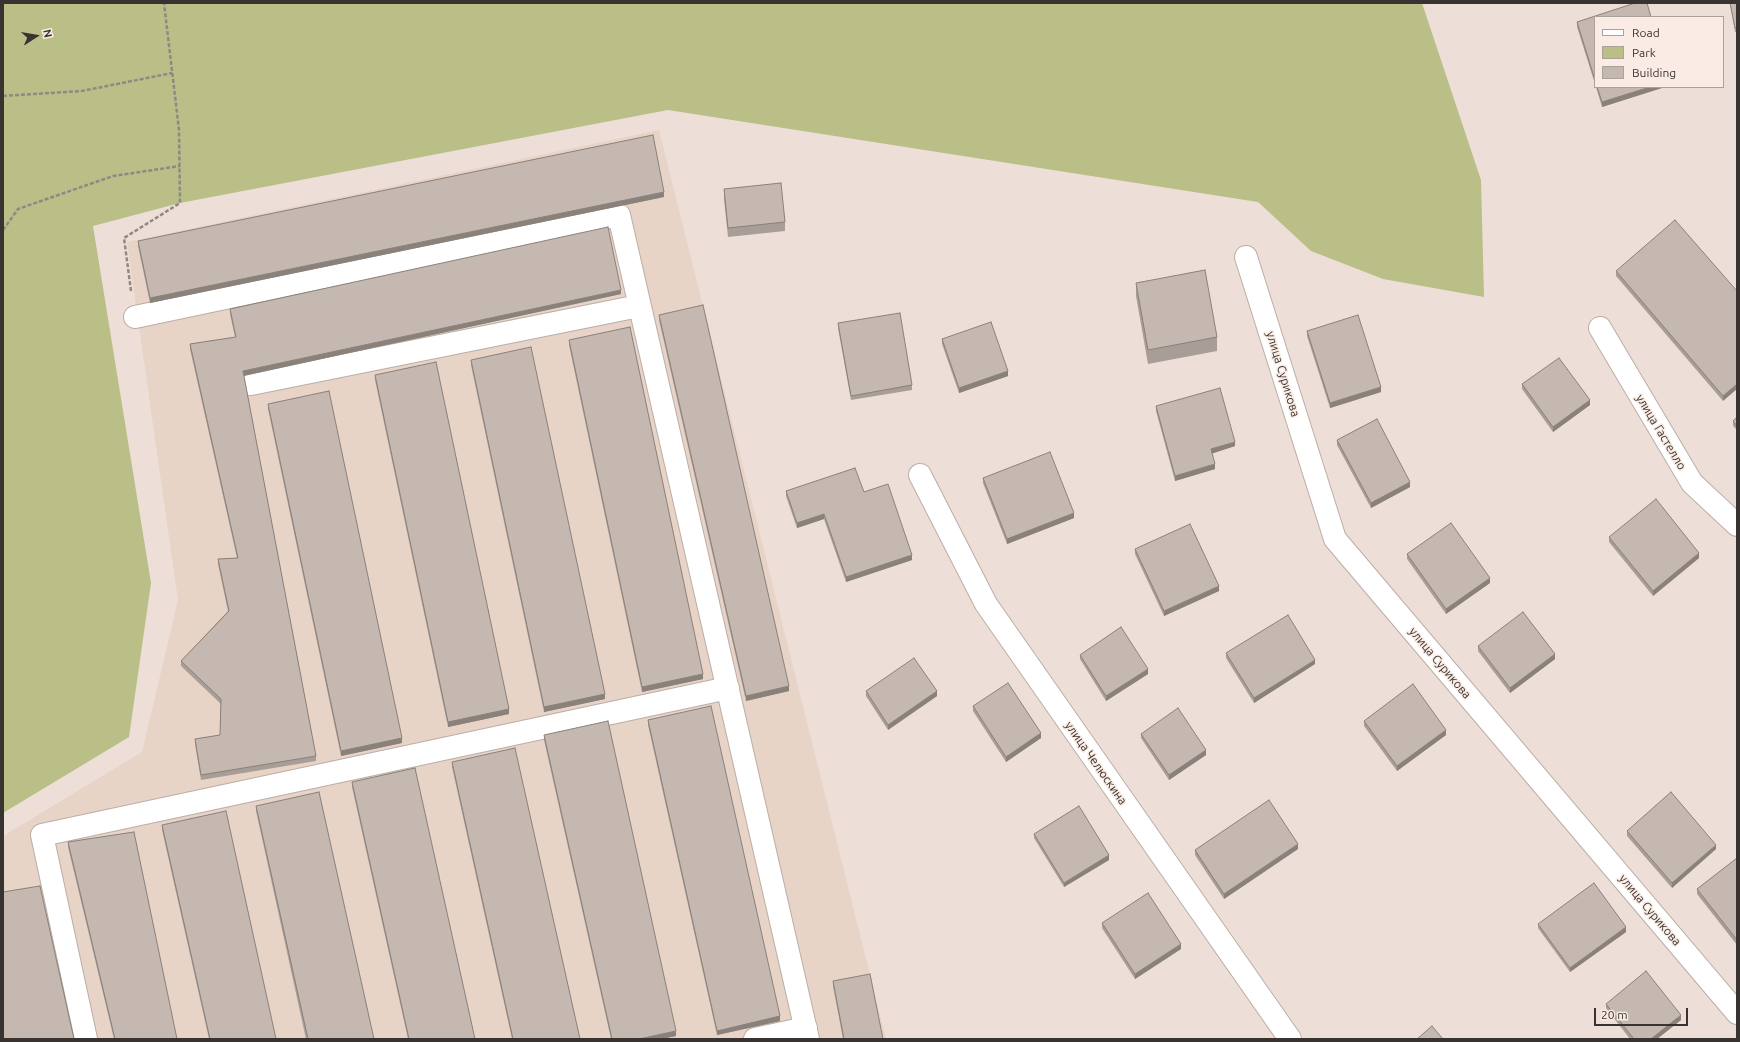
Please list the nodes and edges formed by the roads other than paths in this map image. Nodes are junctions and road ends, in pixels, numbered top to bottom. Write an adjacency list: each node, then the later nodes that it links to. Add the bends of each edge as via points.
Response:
1 (1246, 257): 9 (street, улица Сурикова, via 1335,540)
2 (639, 306): 3 (street, via 619,215); 5 (street); 8 (street)
3 (135, 317)
4 (1600, 328): 7 (street, улица Гастелло, via 1692,483)
5 (251, 384)
6 (920, 475): 11 (street, улица Челюскина, via 986,604)
7 (1737, 525)
8 (728, 688): 10 (street); 12 (street, via 42,835)
9 (1737, 1013)
10 (807, 1034): 13 (street)
11 (1283, 1037)
12 (86, 1039)
13 (755, 1039)

